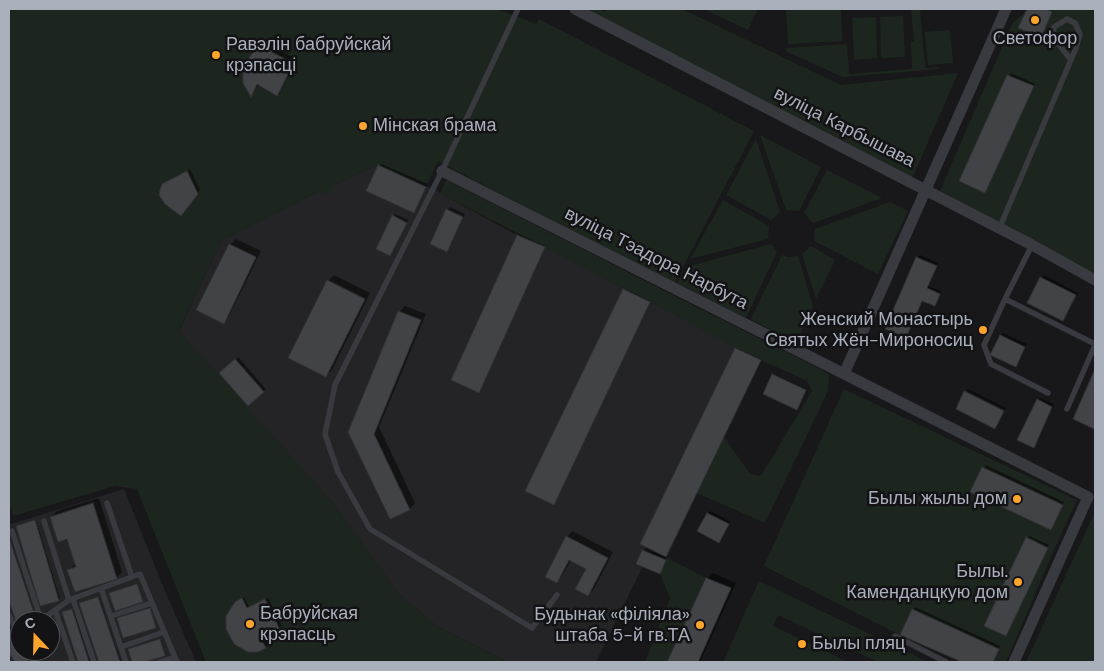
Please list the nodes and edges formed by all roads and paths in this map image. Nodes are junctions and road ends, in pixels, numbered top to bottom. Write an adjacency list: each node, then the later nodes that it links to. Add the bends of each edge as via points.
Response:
1 (518, 9): 5 (lane)
2 (575, 9): 6 (street, вуліца Карбышава)
3 (1006, 9): 6 (street)
4 (1071, 60): 4 (lane, via 1080,34 1075,23 1067,19 1054,27 1053,37); 7 (lane)
5 (442, 171): 12 (street, вуліца Тэадора Нарбута); 21 (lane, via 335,385 325,434 338,472 370,528 532,628)
6 (926, 190): 7 (street, вуліца Карбышава); 12 (street)
7 (999, 229): 8 (street, вуліца Карбышава)
8 (1032, 245): 9 (street, вуліца Карбышава); 10 (lane)
9 (1095, 280)
10 (1005, 299): 11 (lane); 13 (lane, via 984,345 991,364)
11 (1095, 345): 14 (lane)
12 (844, 374): 15 (street, вуліца Тэадора Нарбута)
13 (1048, 393)
14 (1067, 409)
15 (1092, 499): 36 (street)
16 (107, 503): 19 (lane)
17 (44, 521): 22 (lane)
18 (9, 532): 25 (lane, via 12,531)
19 (132, 577): 20 (lane); 23 (lane, via 140,574)
20 (101, 588): 22 (lane); 26 (lane)
21 (557, 594)
22 (71, 599): 24 (lane); 32 (lane)
23 (152, 603): 26 (lane); 27 (lane)
24 (55, 610): 31 (lane)
25 (37, 611)
26 (111, 616): 29 (lane)
27 (164, 632): 29 (lane); 30 (lane)
28 (895, 636): 35 (lane)
29 (121, 647): 33 (lane)
30 (176, 660): 34 (lane)
31 (73, 662)
32 (94, 662)
33 (126, 662)
34 (160, 662)
35 (946, 662)
36 (1014, 662)

